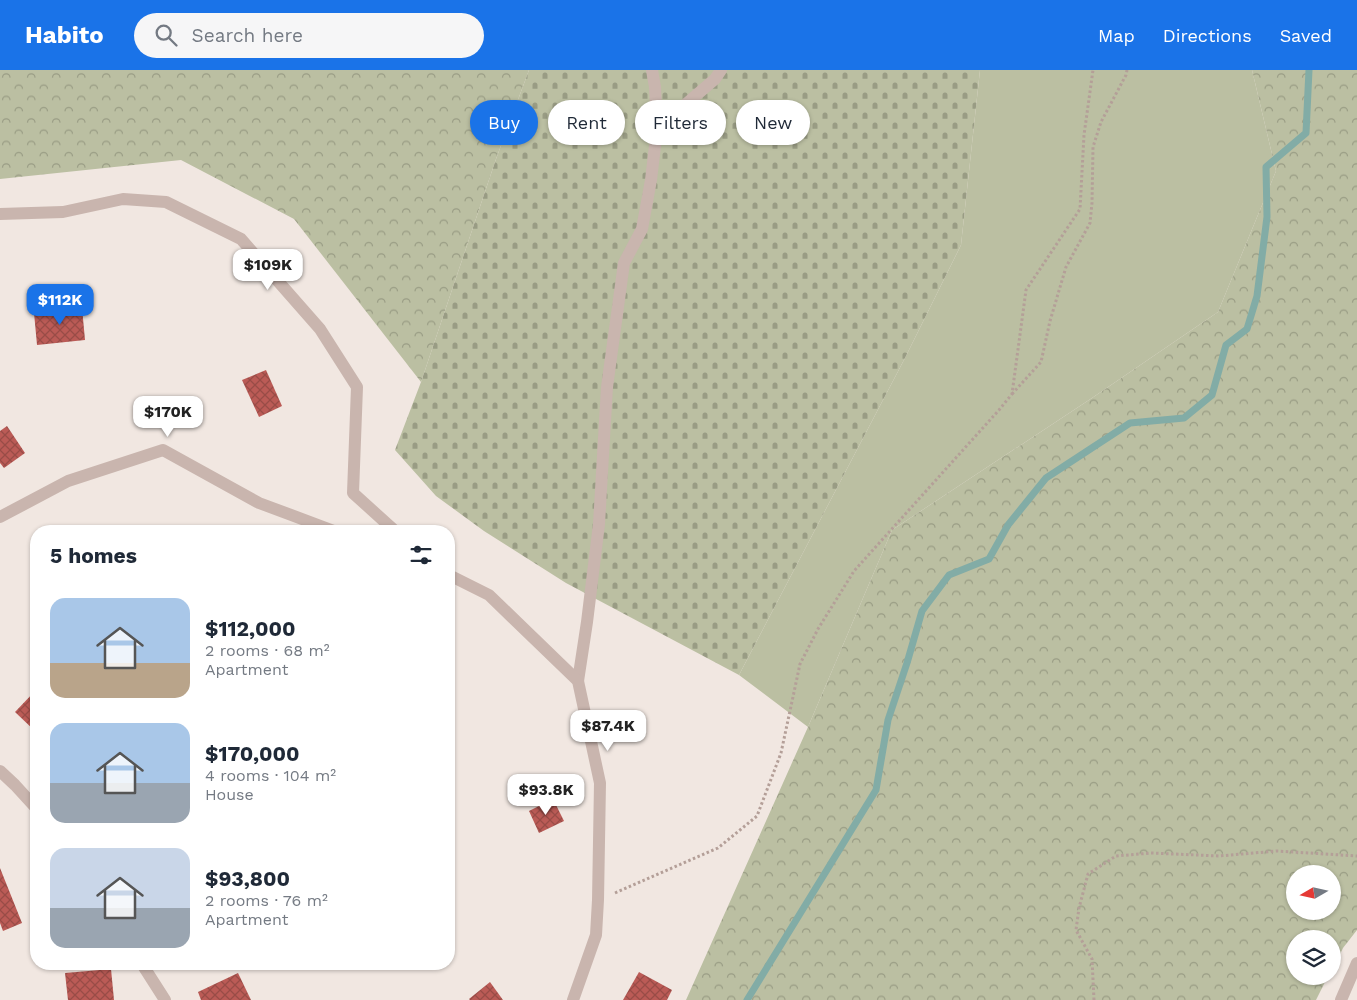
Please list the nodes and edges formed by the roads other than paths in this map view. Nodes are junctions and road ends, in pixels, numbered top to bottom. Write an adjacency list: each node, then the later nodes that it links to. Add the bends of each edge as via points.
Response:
1 (652, 70): 3 (street)
2 (721, 70): 4 (street)
3 (655, 100)
4 (690, 100)
5 (655, 145): 11 (street, via 642,229 624,263 607,387 599,524)
6 (0, 214): 9 (street, via 63,212 124,199 166,202 241,239 320,329 357,388 353,493)
7 (0, 517): 8 (street, via 68,481 163,450 260,503)
8 (318, 525)
9 (388, 525)
10 (455, 578): 11 (street, via 488,595)
11 (578, 681): 17 (street, via 600,783 596,935)
12 (0, 771): 13 (street)
13 (30, 801)
14 (1357, 963): 18 (street)
15 (146, 970): 16 (street)
16 (165, 1000)
17 (573, 1000)
18 (1341, 1000)

